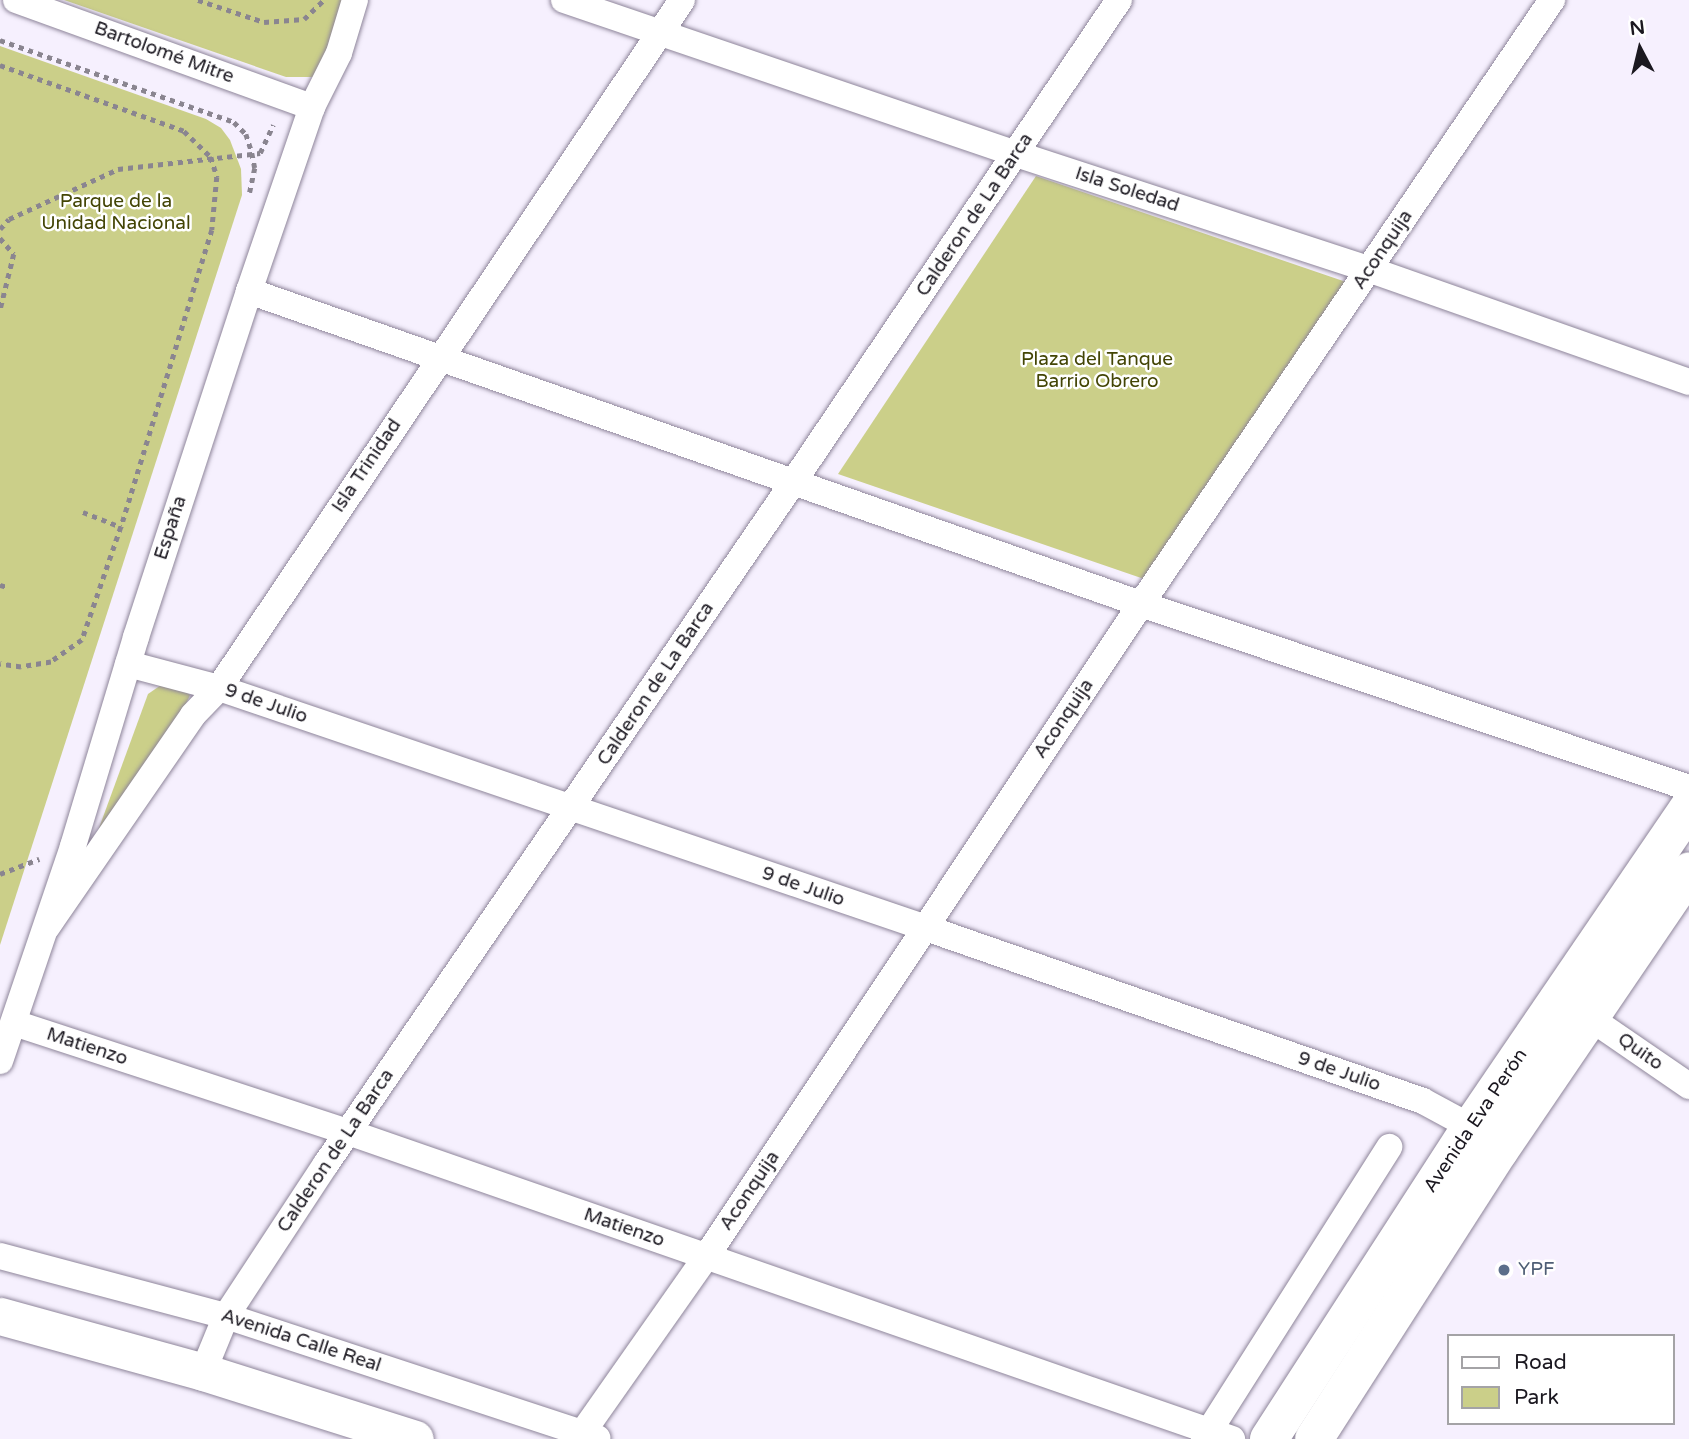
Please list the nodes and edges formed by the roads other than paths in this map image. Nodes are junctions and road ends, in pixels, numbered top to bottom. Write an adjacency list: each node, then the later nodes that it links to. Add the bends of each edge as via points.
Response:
1 (16, 0): 8 (street, Bartolomé Mitre)
2 (355, 0): 8 (street, España, via 339,53)
3 (564, 0): 7 (street, Isla Soledad)
4 (682, 0): 7 (street, Isla Trinidad)
5 (1119, 0): 9 (street, Calderon de La Barca)
6 (1552, 0): 10 (street, Aconquija)
7 (660, 32): 9 (street, Isla Soledad); 12 (street, Isla Trinidad)
8 (312, 107): 11 (street, España)
9 (1016, 154): 10 (street, Isla Soledad); 14 (street, Calderon de La Barca)
10 (1371, 270): 13 (street, Isla Soledad); 15 (street, Aconquija)
11 (249, 291): 12 (street); 16 (street, España)
12 (439, 360): 14 (street); 17 (street, Isla Trinidad)
13 (1689, 382)
14 (792, 484): 15 (street); 20 (street, Calderon de La Barca)
15 (1141, 604): 18 (street); 23 (street, Aconquija)
16 (128, 664): 17 (street, 9 de Julio); 22 (street, España)
17 (219, 688): 20 (street, 9 de Julio); 22 (street, Isla Trinidad, via 193,715)
18 (1689, 788)
19 (1689, 808): 28 (main road, Avenida Eva Perón)
20 (571, 809): 23 (street, 9 de Julio); 29 (street, Calderon de La Barca)
21 (1689, 871): 24 (main road, Avenida Eva Perón)
22 (47, 927): 25 (street, España)
23 (926, 928): 28 (street, 9 de Julio, via 1423,1101); 32 (street, Aconquija)
24 (1590, 1018): 27 (street, Quito); 36 (main road, Avenida Eva Perón, via 1499,1151)
25 (14, 1023): 26 (street, España); 29 (street, Matienzo)
26 (0, 1061)
27 (1689, 1086)
28 (1471, 1127): 40 (main road, Avenida Eva Perón)
29 (348, 1132): 32 (street, Matienzo); 34 (street, Calderon de La Barca)
30 (1389, 1147): 37 (street)
31 (0, 1256): 34 (street, Avenida Calle Real)
32 (706, 1257): 37 (street, Matienzo); 38 (street, Aconquija)
33 (0, 1316): 35 (main road)
34 (226, 1316): 35 (street, Calderon de La Barca); 38 (street, Avenida Calle Real)
35 (203, 1372): 39 (main road)
36 (1325, 1435)
37 (1216, 1436)
38 (586, 1437)
39 (412, 1439)
40 (1269, 1439)

